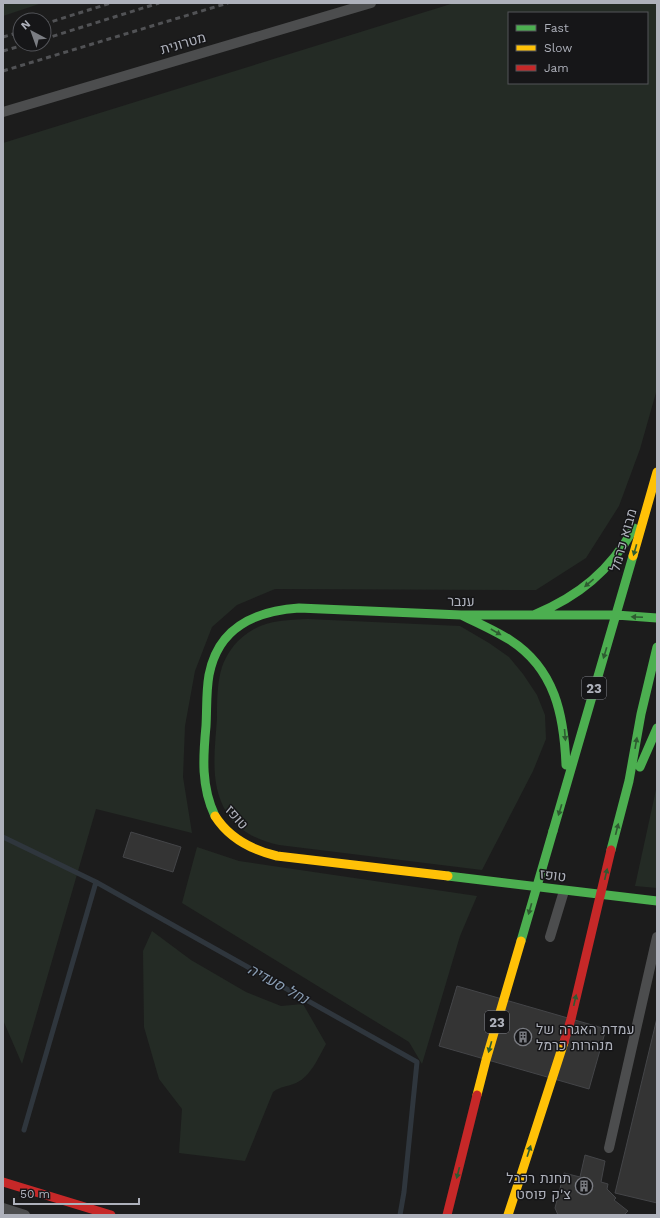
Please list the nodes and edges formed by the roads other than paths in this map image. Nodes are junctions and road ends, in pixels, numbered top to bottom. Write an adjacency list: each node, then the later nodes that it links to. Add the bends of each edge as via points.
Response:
1 (371, 3): 2 (lane, מטרונית)
2 (3, 112)
3 (657, 472): 4 (main road, מבוא כרמל / 23)
4 (647, 508): 6 (main road, one-way to 6, via 619,553 602,572 566,600); 7 (main road, מבוא כרמל / 23, one-way to 7)
5 (461, 615): 6 (main road, ענבר); 11 (main road, one-way to 11, via 508,639 523,650 543,671 558,701 563,724); 13 (main road, טופז, via 308,608 264,612 237,627 216,653 209,676 204,775 211,807 218,820 240,841 277,856)
6 (534, 615): 7 (main road, ענבר)
7 (616, 616): 8 (main road, ענבר, one-way to 7); 11 (main road, 23, one-way to 11)
8 (657, 618)
9 (657, 646): 12 (main road, one-way to 9)
10 (657, 728): 12 (main road)
11 (566, 787): 22 (main road, 23, one-way to 22, bridge, via 486,1060)
12 (622, 808): 23 (main road, one-way to 12, bridge, via 571,1019)
13 (564, 891): 14 (main road, טופז); 15 (lane)
14 (657, 901)
15 (550, 936)
16 (657, 937): 17 (lane)
17 (609, 1148)
18 (3, 1182): 21 (main road)
19 (3, 1208): 20 (lane)
20 (25, 1215)
21 (111, 1215)
22 (447, 1215)
23 (508, 1215)

